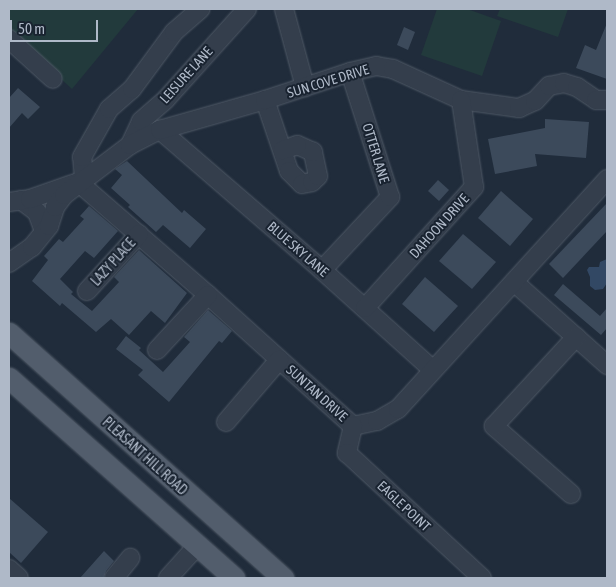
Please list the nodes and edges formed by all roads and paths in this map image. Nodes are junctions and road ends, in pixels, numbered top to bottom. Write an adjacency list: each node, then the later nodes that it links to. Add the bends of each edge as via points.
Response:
1 (200, 9): 15 (street, via 174,32 132,89 109,109 82,157)
2 (247, 9): 12 (street, LEISURE LANE, via 166,99 141,121)
3 (284, 9): 7 (street)
4 (9, 39): 6 (street)
5 (350, 72): 7 (street, SUN COVE DRIVE); 9 (street, SUN COVE DRIVE, via 376,66 393,68); 20 (street, OTTER LANE, via 390,197)
6 (53, 79)
7 (305, 87): 8 (street, SUN COVE DRIVE)
8 (265, 100): 11 (street, SUN COVE DRIVE); 13 (street)
9 (461, 100): 10 (street, SUN COVE DRIVE, via 519,108 535,101 549,86 564,83 577,86 596,100); 24 (street, DAHOON DRIVE, via 474,187)
10 (607, 100)
11 (160, 130): 12 (street, SUN COVE DRIVE); 20 (street, BLUE SKY LANE)
12 (130, 145): 15 (street, SUN COVE DRIVE)
13 (283, 150)
14 (607, 178): 21 (street, SUNTAN DRIVE)
15 (81, 180): 16 (street, SUN COVE DRIVE); 17 (street, SUN COVE DRIVE, via 64,194); 18 (street, SUNTAN DRIVE)
16 (15, 201): 17 (street, via 37,212)
17 (44, 231): 19 (street, SUN COVE DRIVE, via 32,247)
18 (138, 234): 22 (street, LAZY PLACE); 23 (street, SUNTAN DRIVE)
19 (9, 263)
20 (322, 270): 24 (street, BLUE SKY LANE)
21 (514, 282): 26 (street); 30 (street, SUNTAN DRIVE)
22 (87, 291)
23 (208, 295): 27 (street); 28 (street, SUNTAN DRIVE)
24 (365, 308): 30 (street, BLUE SKY LANE)
25 (9, 333): 42 (main road, PLEASANT HILL ROAD)
26 (576, 337): 29 (street); 34 (street, via 494,426)
27 (158, 350)
28 (280, 360): 32 (street); 33 (street, SUNTAN DRIVE)
29 (607, 364)
30 (433, 370): 33 (street, SUNTAN DRIVE, via 398,409 377,421)
31 (9, 378): 35 (main road)
32 (226, 422)
33 (353, 426): 43 (street, EAGLE POINT, via 347,453)
34 (570, 494)
35 (197, 546): 40 (street); 41 (main road)
36 (130, 558): 39 (street)
37 (9, 569): 38 (street)
38 (19, 578)
39 (114, 578)
40 (168, 578)
41 (234, 578)
42 (283, 578)
43 (482, 578)

